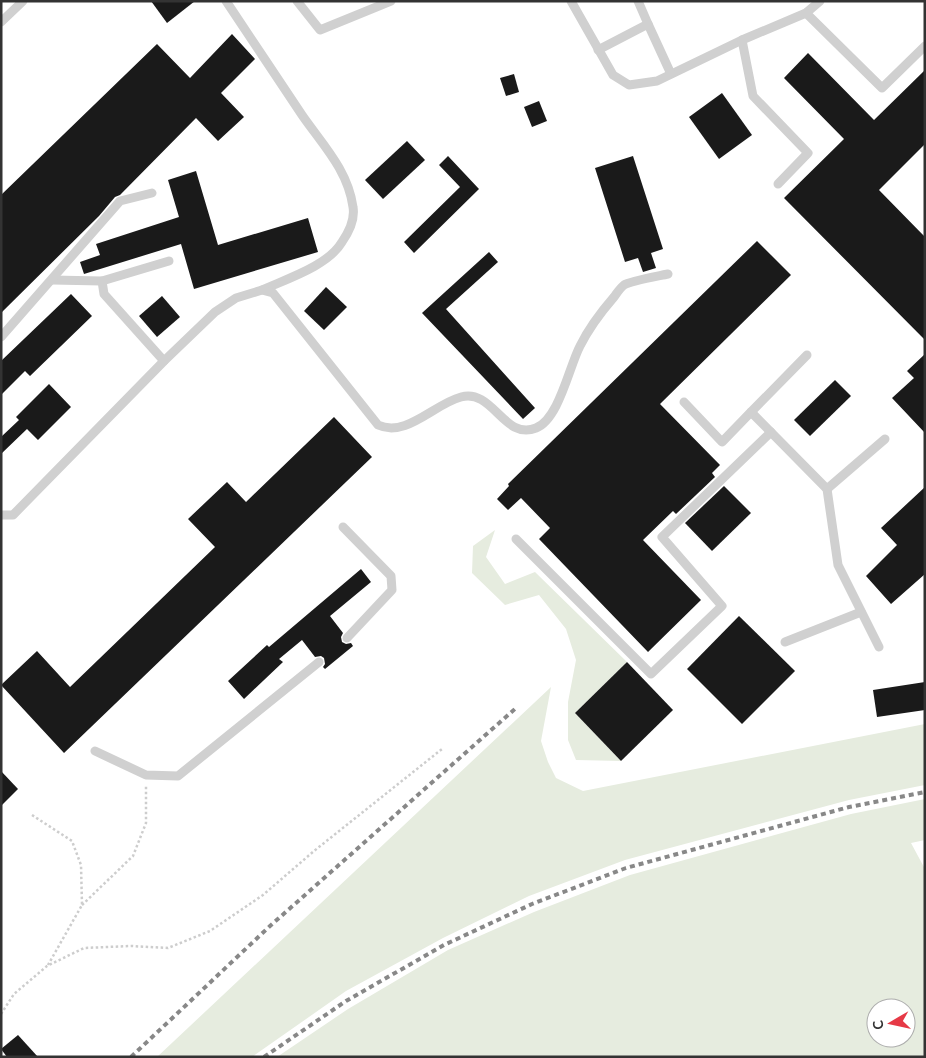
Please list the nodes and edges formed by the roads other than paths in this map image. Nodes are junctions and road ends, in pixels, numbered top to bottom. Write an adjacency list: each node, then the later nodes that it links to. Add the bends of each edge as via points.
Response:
1 (23, 1): 10 (lane)
2 (226, 1): 22 (lane, via 338,164 353,208 351,225 342,244 331,255)
3 (297, 1): 8 (lane, via 320,30)
4 (391, 1): 8 (lane)
5 (571, 1): 14 (lane)
6 (638, 1): 11 (lane)
7 (820, 1): 9 (lane)
8 (374, 4)
9 (806, 13): 12 (lane); 13 (lane, via 882,88)
10 (1, 22)
11 (648, 24): 14 (lane); 15 (lane)
12 (742, 40): 15 (lane); 16 (lane, via 753,96 808,153)
13 (925, 46)
14 (598, 50): 15 (lane, via 613,75 628,86 657,81)
15 (671, 74)
16 (778, 184)
17 (152, 193): 20 (lane, via 120,200)
18 (169, 261): 21 (lane)
19 (668, 274): 22 (lane, via 625,284 597,316 579,347 550,416 537,428 524,431 510,425 486,401 473,396 460,397 398,429 378,425 273,293)
20 (52, 280): 21 (lane); 23 (lane)
21 (102, 282): 25 (lane, via 104,294)
22 (262, 290): 25 (lane, via 236,298 215,312)
23 (1, 337)
24 (807, 356): 27 (lane)
25 (164, 361): 31 (lane, via 13,515)
26 (684, 402): 27 (lane, via 722,442)
27 (751, 412): 28 (lane)
28 (771, 432): 30 (lane); 33 (lane, via 662,537 722,606 651,674)
29 (885, 438): 30 (lane)
30 (826, 489): 34 (lane, via 838,565)
31 (1, 515)
32 (343, 527): 35 (lane, via 391,576 392,583 392,590)
33 (516, 539)
34 (861, 612): 36 (lane); 37 (lane)
35 (347, 638)
36 (785, 642)
37 (879, 648)
38 (319, 662): 39 (lane, via 178,776 146,775)
39 (95, 751)

